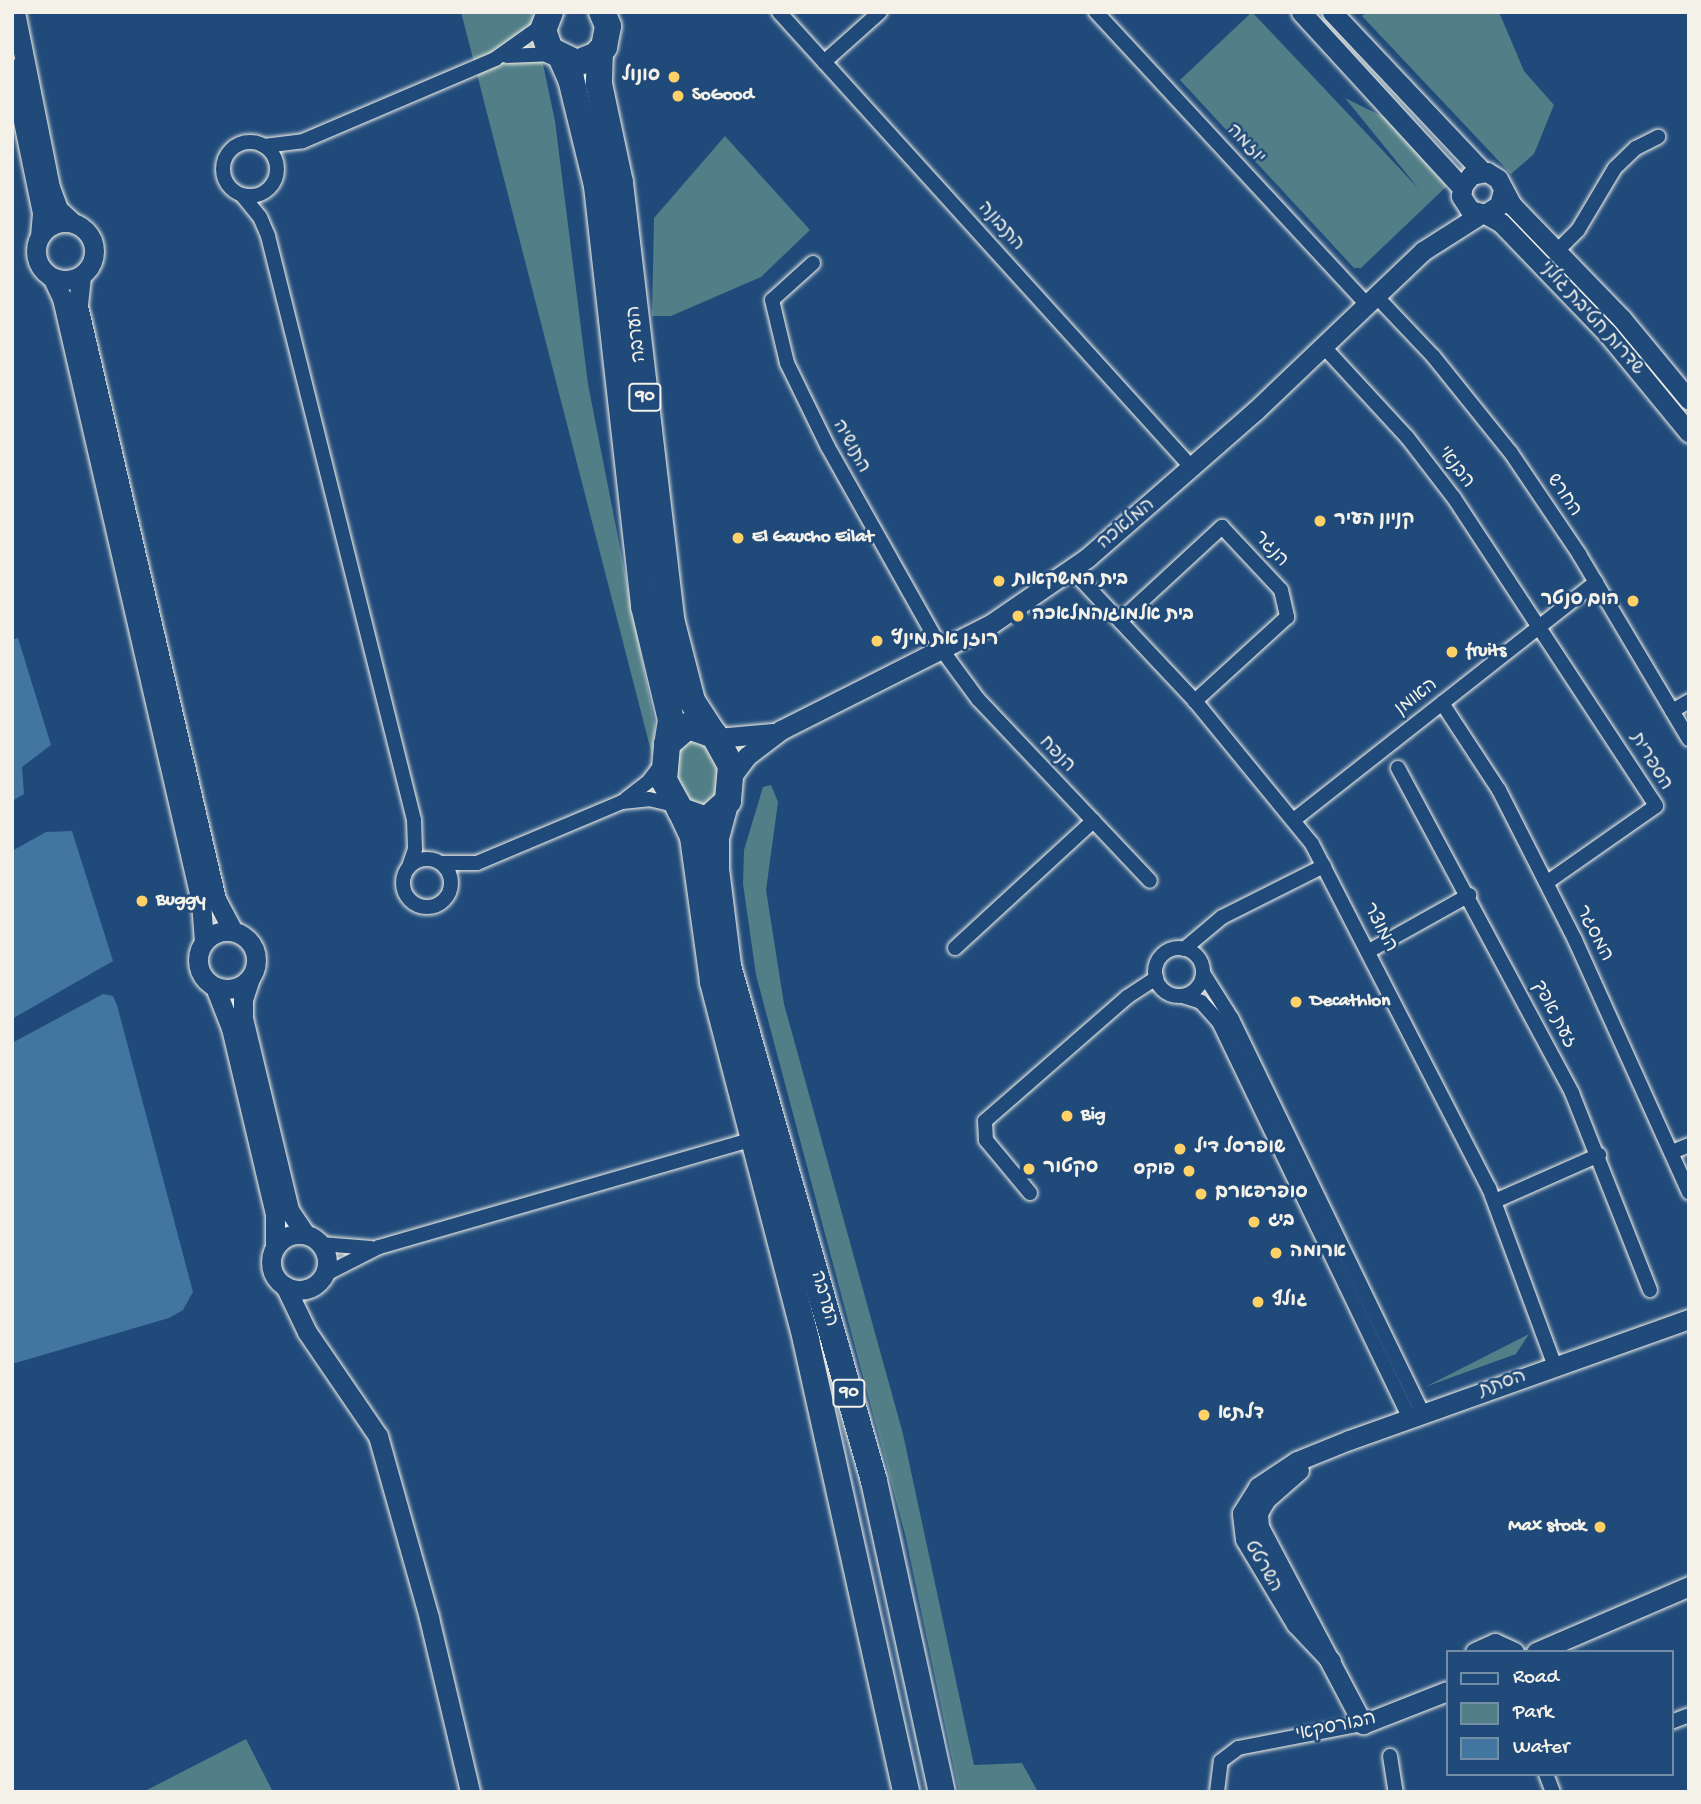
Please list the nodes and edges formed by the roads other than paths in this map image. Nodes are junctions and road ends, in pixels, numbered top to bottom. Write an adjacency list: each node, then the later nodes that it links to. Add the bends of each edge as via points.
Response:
1 (15, 12): 24 (street, via 54,200)
2 (779, 12): 12 (street, התבונה)
3 (880, 12): 12 (street)
4 (1096, 12): 32 (street, יוזמה)
5 (1301, 12): 20 (street)
6 (1332, 12): 18 (street)
7 (604, 13): 9 (highway, הערבה, via 608,37)
8 (547, 18): 10 (highway, הערבה, via 545,40); 11 (street)
9 (600, 51): 10 (highway, via 587,61); 47 (highway, הערבה / 90, via 599,84 622,193 671,619 692,701)
10 (558, 57): 11 (street, via 530,52); 49 (highway, הערבה / 90, via 571,79 597,186 644,606 671,720)
11 (495, 59): 15 (street)
12 (824, 62): 36 (street, התבונה)
13 (12, 68): 25 (street, via 42,213)
14 (1658, 137): 28 (street, via 1636,148 1615,168 1578,230)
15 (303, 141): 16 (street); 17 (street, via 289,150)
16 (264, 146): 17 (street); 22 (street, via 240,144 226,156 226,181)
17 (277, 168): 19 (street)
18 (1483, 172): 20 (street, via 1468,178); 21 (street, via 1494,176)
19 (271, 186): 22 (street, via 257,195); 26 (street, via 266,200)
20 (1461, 190): 23 (street, via 1467,208); 27 (street, המלאכה, via 1454,211)
21 (1503, 190): 23 (street, via 1499,205); 28 (street, שדרות חטיבת גולני)
22 (242, 195): 26 (street)
23 (1483, 214): 27 (street, המלאכה); 35 (street, שדרות חטיבת גולני, via 1501,223 1607,333)
24 (72, 222): 25 (street, via 52,225); 30 (street, via 88,233 95,251)
25 (40, 236): 31 (street, via 36,257)
26 (268, 236): 56 (street)
27 (1423, 251): 32 (street, המלאכה)
28 (1557, 251): 34 (street, שדרות חטיבת גולני)
29 (813, 263): 41 (street, התושיה, via 772,300 787,363 828,447)
30 (81, 276): 31 (street); 66 (street, via 78,306 216,899)
31 (53, 279): 67 (street, via 62,298 198,889)
32 (1371, 301): 33 (street, המלאכה); 38 (street, החרש, via 1474,404)
33 (1324, 346): 36 (street, המלאכה); 40 (street, הבנאי, via 1432,468)
34 (1689, 400)
35 (1689, 433)
36 (1192, 468): 37 (street, המלאכה)
37 (1072, 570): 39 (street, המוצר); 41 (street, המלאכה, via 1022,605)
38 (1596, 582): 40 (street, האומן); 45 (street, החרש)
39 (1120, 621): 42 (street, המוצר); 42 (street, הנגר, via 1222,527 1239,545 1281,590 1287,617)
40 (1541, 625): 44 (street, האומן); 63 (street, הספרית, via 1656,806)
41 (942, 650): 46 (street, המלאכה); 57 (street, הנפח, via 991,715)
42 (1195, 701): 55 (street, המוצר)
43 (1689, 701): 45 (street)
44 (1442, 703): 55 (street, האומן); 63 (street, המסגר, via 1491,776)
45 (1672, 711): 48 (street, החרש)
46 (781, 730): 47 (street, המלאכה, via 748,738); 51 (street, המלאכה, via 747,756)
47 (716, 736): 49 (highway, via 688,726 676,732); 51 (highway, 90)
48 (1689, 739)
49 (665, 753): 52 (street, via 649,781); 53 (highway, 90, via 667,789)
50 (1398, 768): 65 (street, זעת אפך)
51 (732, 776): 54 (highway, 90)
52 (622, 802): 53 (street, via 649,799); 59 (street)
53 (678, 808): 54 (highway, via 700,820); 76 (highway, הערבה / 90, via 693,837 709,966)
54 (724, 808): 103 (highway, הערבה / 90, via 716,859 728,966 874,1481)
55 (1295, 819): 61 (street, המוצר)
56 (414, 820): 58 (street); 60 (street, via 415,849)
57 (1093, 821): 62 (street, הנפח); 68 (street)
58 (438, 861): 59 (street); 60 (street, via 419,859); 64 (street)
59 (477, 863): 64 (street)
60 (409, 866): 64 (street, via 402,885 415,905 439,904)
61 (1324, 866): 69 (street, via 1222,917); 70 (street, המוצר)
62 (1150, 881)
63 (1546, 883): 78 (street, המסגר)
64 (452, 885)
65 (1469, 895): 70 (street); 79 (street, זעת אפך, via 1561,1071)
66 (233, 931): 67 (street, via 214,933); 72 (street, via 255,950)
67 (204, 942): 74 (street, via 198,965)
68 (955, 948)
69 (1184, 949): 71 (street, via 1197,956); 73 (street, via 1163,955)
70 (1369, 951): 82 (street, המוצר)
71 (1203, 973): 75 (street, via 1195,989); 92 (street, via 1232,1018)
72 (250, 978): 74 (street, via 234,989); 83 (street, via 243,1018 289,1210)
73 (1156, 978): 75 (street, via 1165,992); 80 (street, via 1127,997 992,1114 982,1132)
74 (215, 987): 84 (street, via 234,1041 275,1214)
75 (1183, 996): 92 (street, via 1202,1002 1219,1022)
76 (753, 1139): 85 (street); 102 (highway, הערבה / 90, via 827,1431)
77 (1689, 1145): 78 (street)
78 (1672, 1152): 81 (street, המסגר)
79 (1599, 1155): 82 (street); 88 (street, זעת אפך)
80 (1030, 1193)
81 (1689, 1193)
82 (1495, 1201): 91 (street, המוצר)
83 (313, 1239): 84 (street, via 286,1236); 85 (street); 86 (street, via 327,1262)
84 (275, 1246): 87 (street, via 271,1267)
85 (379, 1247): 86 (street)
86 (320, 1279): 87 (street, via 305,1289); 90 (street, via 309,1315)
87 (285, 1286): 90 (street)
88 (1650, 1290)
89 (1689, 1319): 91 (street, הסתת)
90 (313, 1341): 101 (street, via 378,1436)
91 (1555, 1366): 92 (street, הסתת)
92 (1416, 1416): 93 (street, הסתת)
93 (1318, 1453): 99 (street, השרטט, via 1258,1487 1245,1504 1241,1521 1245,1539 1291,1617 1332,1661)
94 (1689, 1586): 97 (street)
95 (1479, 1650): 96 (street, via 1495,1643)
96 (1510, 1650)
97 (1541, 1650)
98 (1446, 1690): 99 (street, הבורסקאי)
99 (1363, 1724): 104 (street, הבורסקאי, via 1247,1746 1226,1756 1218,1768)
100 (1390, 1756): 105 (street)
101 (470, 1792)
102 (906, 1792)
103 (942, 1792)
104 (1217, 1792)
105 (1396, 1792)

